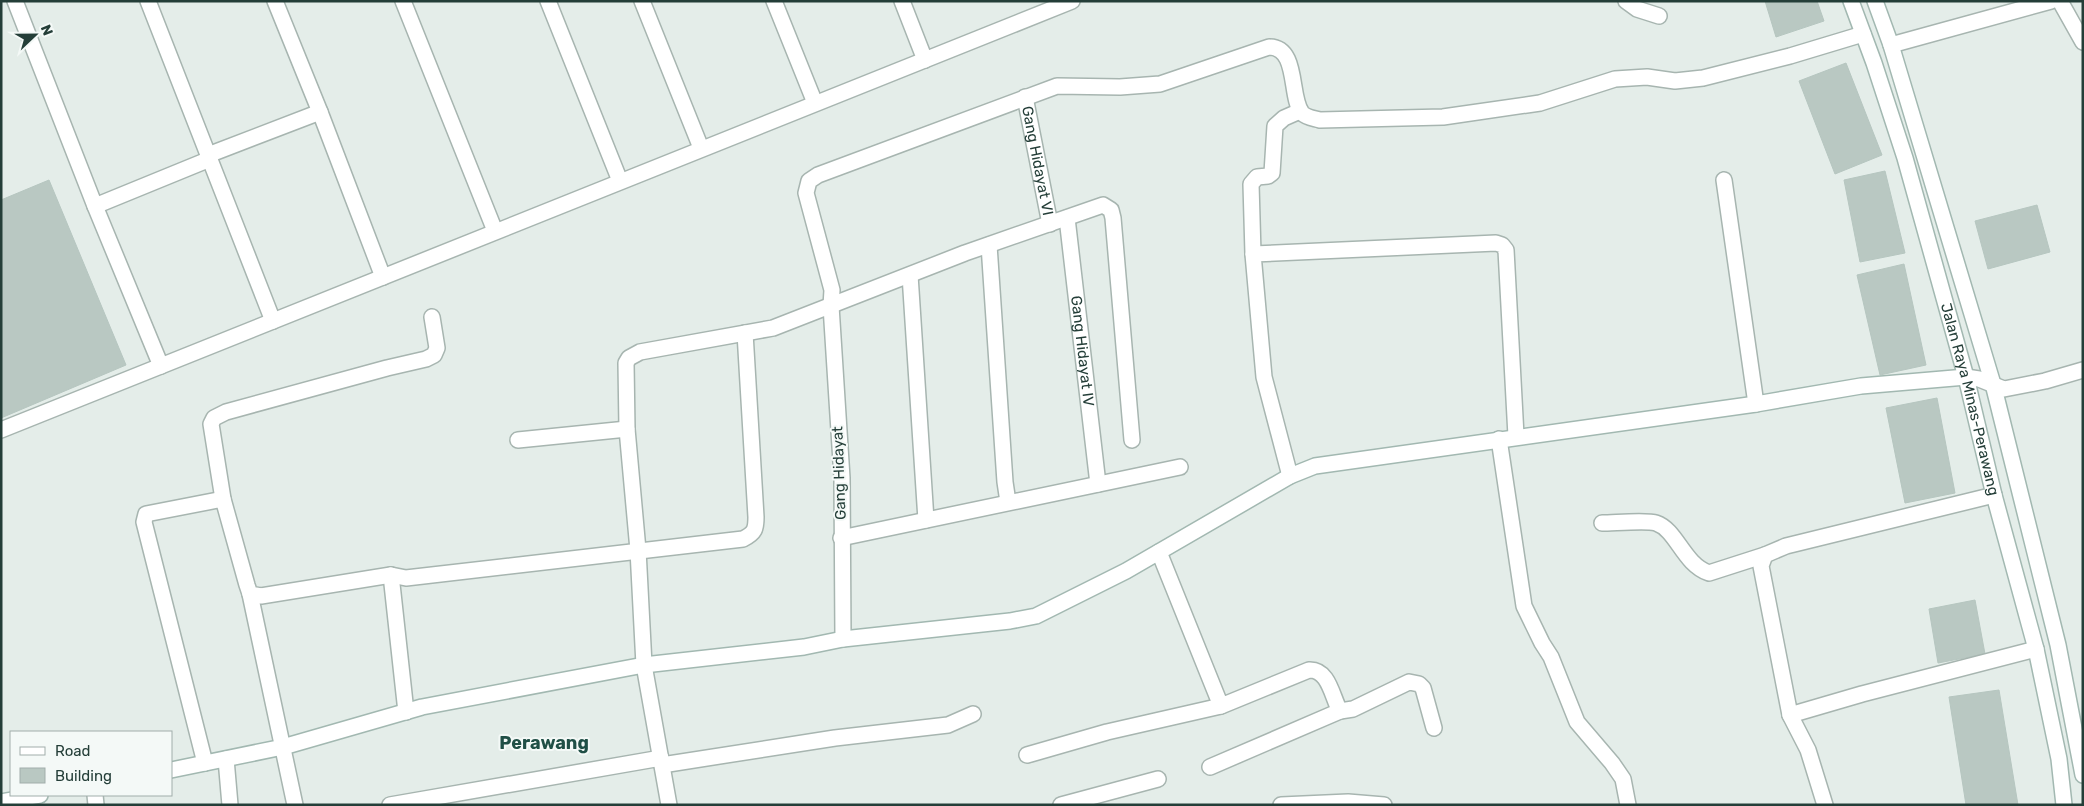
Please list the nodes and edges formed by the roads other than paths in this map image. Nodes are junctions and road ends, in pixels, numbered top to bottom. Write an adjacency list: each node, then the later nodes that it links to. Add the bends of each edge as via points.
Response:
1 (15, 1): 29 (street)
2 (148, 1): 26 (street)
3 (275, 1): 24 (street)
4 (403, 1): 32 (street)
5 (548, 1): 28 (street)
6 (642, 1): 25 (street)
7 (774, 1): 22 (street)
8 (902, 1): 20 (street)
9 (1072, 1): 15 (street)
10 (1626, 1): 16 (street, via 1637,9)
11 (1851, 1): 17 (street, Jalan Raya Minas-Perawang)
12 (1875, 1): 19 (street, Jalan Raya Minas-Perawang)
13 (2051, 1): 19 (street)
14 (2060, 1): 18 (street)
15 (1035, 8): 20 (street)
16 (1659, 16)
17 (1863, 34): 23 (street, via 1703,78 1675,81 1647,77 1615,79 1540,103 1444,117 1320,120 1307,117); 43 (street, Jalan Raya Minas-Perawang, via 1905,158)
18 (2083, 42)
19 (1891, 45): 44 (street, Jalan Raya Minas-Perawang)
20 (925, 60): 22 (street)
21 (1025, 98): 23 (street, via 1057,86 1160,84 1276,47 1288,60); 31 (street, Gang Hidayat VI); 37 (street, Gang Hidayat, via 809,181 806,193 832,290)
22 (814, 103): 25 (street)
23 (1300, 111): 34 (street, via 1275,126 1272,173 1257,177 1251,184)
24 (320, 112): 26 (street); 36 (street)
25 (701, 148): 28 (street)
26 (209, 157): 29 (street); 39 (street)
27 (1724, 180): 45 (street)
28 (620, 181): 32 (street)
29 (95, 206): 41 (street)
30 (1067, 218): 31 (street); 51 (street, via 1101,205 1112,210); 54 (street, Gang Hidayat IV)
31 (1050, 224): 33 (street)
32 (495, 231): 36 (street)
33 (989, 245): 35 (street); 57 (street)
34 (1253, 254): 48 (street, via 1502,245 1506,250); 53 (street, via 1264,378)
35 (910, 275): 37 (street); 58 (street)
36 (383, 276): 39 (street)
37 (831, 306): 40 (street, via 773,328); 60 (street, Gang Hidayat, via 842,478)
38 (432, 317): 56 (street, via 437,348 434,355 426,359 226,412 214,418 211,424)
39 (273, 321): 41 (street)
40 (745, 333): 47 (street, via 640,352 629,358 626,363); 61 (street, via 756,529 744,539)
41 (160, 366): 46 (street)
42 (2083, 370): 44 (street, via 2018,388 2004,389)
43 (1966, 377): 44 (street); 45 (street, via 1861,386); 55 (street, Jalan Raya Minas-Perawang)
44 (1993, 384): 82 (street, Jalan Raya Minas-Perawang, via 2058,645)
45 (1756, 404): 48 (street)
46 (1, 430)
47 (626, 430): 50 (street); 61 (street)
48 (1516, 436): 49 (street)
49 (1499, 439): 53 (street, via 1315,466); 93 (street, via 1524,606 1551,657 1577,722 1623,779)
50 (518, 440)
51 (1132, 440)
52 (1180, 468): 54 (street)
53 (1290, 476): 62 (street)
54 (1098, 484): 57 (street)
55 (1994, 495): 63 (street, via 1786,546); 67 (street, Jalan Raya Minas-Perawang)
56 (223, 499): 65 (street); 79 (street, via 150,513 144,522)
57 (1008, 502): 58 (street)
58 (926, 520): 60 (street)
59 (1602, 523): 63 (street, via 1656,522 1665,528 1693,564 1708,573)
60 (841, 538): 66 (street, Gang Hidayat)
61 (638, 550): 64 (street, via 406,578); 68 (street)
62 (1158, 552): 66 (street, via 1036,616); 69 (street)
63 (1764, 555): 73 (street, via 1761,566)
64 (391, 575): 65 (street, via 261,596); 71 (street)
65 (250, 594): 75 (street)
66 (843, 640): 68 (street)
67 (2036, 649): 73 (street); 95 (street, Jalan Raya Minas-Perawang, via 2060,759)
68 (644, 665): 71 (street); 78 (street)
69 (1221, 706): 70 (street, via 1316,670 1325,677); 76 (street, via 1107,732)
70 (1340, 711): 74 (street, via 1353,709 1414,682 1423,688); 80 (street)
71 (406, 712): 75 (street)
72 (973, 714): 78 (street, via 948,725)
73 (1790, 716): 94 (street, via 1808,750)
74 (1434, 728)
75 (283, 747): 77 (street); 87 (street)
76 (1027, 755)
77 (226, 759): 79 (street); 86 (street)
78 (662, 761): 88 (street); 89 (street)
79 (205, 763): 81 (street)
80 (1210, 767)
81 (172, 770)
82 (2083, 775)
83 (1158, 780): 90 (street)
84 (34, 796): 85 (street)
85 (1, 802)
86 (230, 805)
87 (295, 805)
88 (390, 805)
89 (669, 805)
90 (1061, 805)
91 (1281, 805): 92 (street, via 1348,802)
92 (1384, 805)
93 (1628, 805)
94 (1825, 805)
95 (2064, 805)

